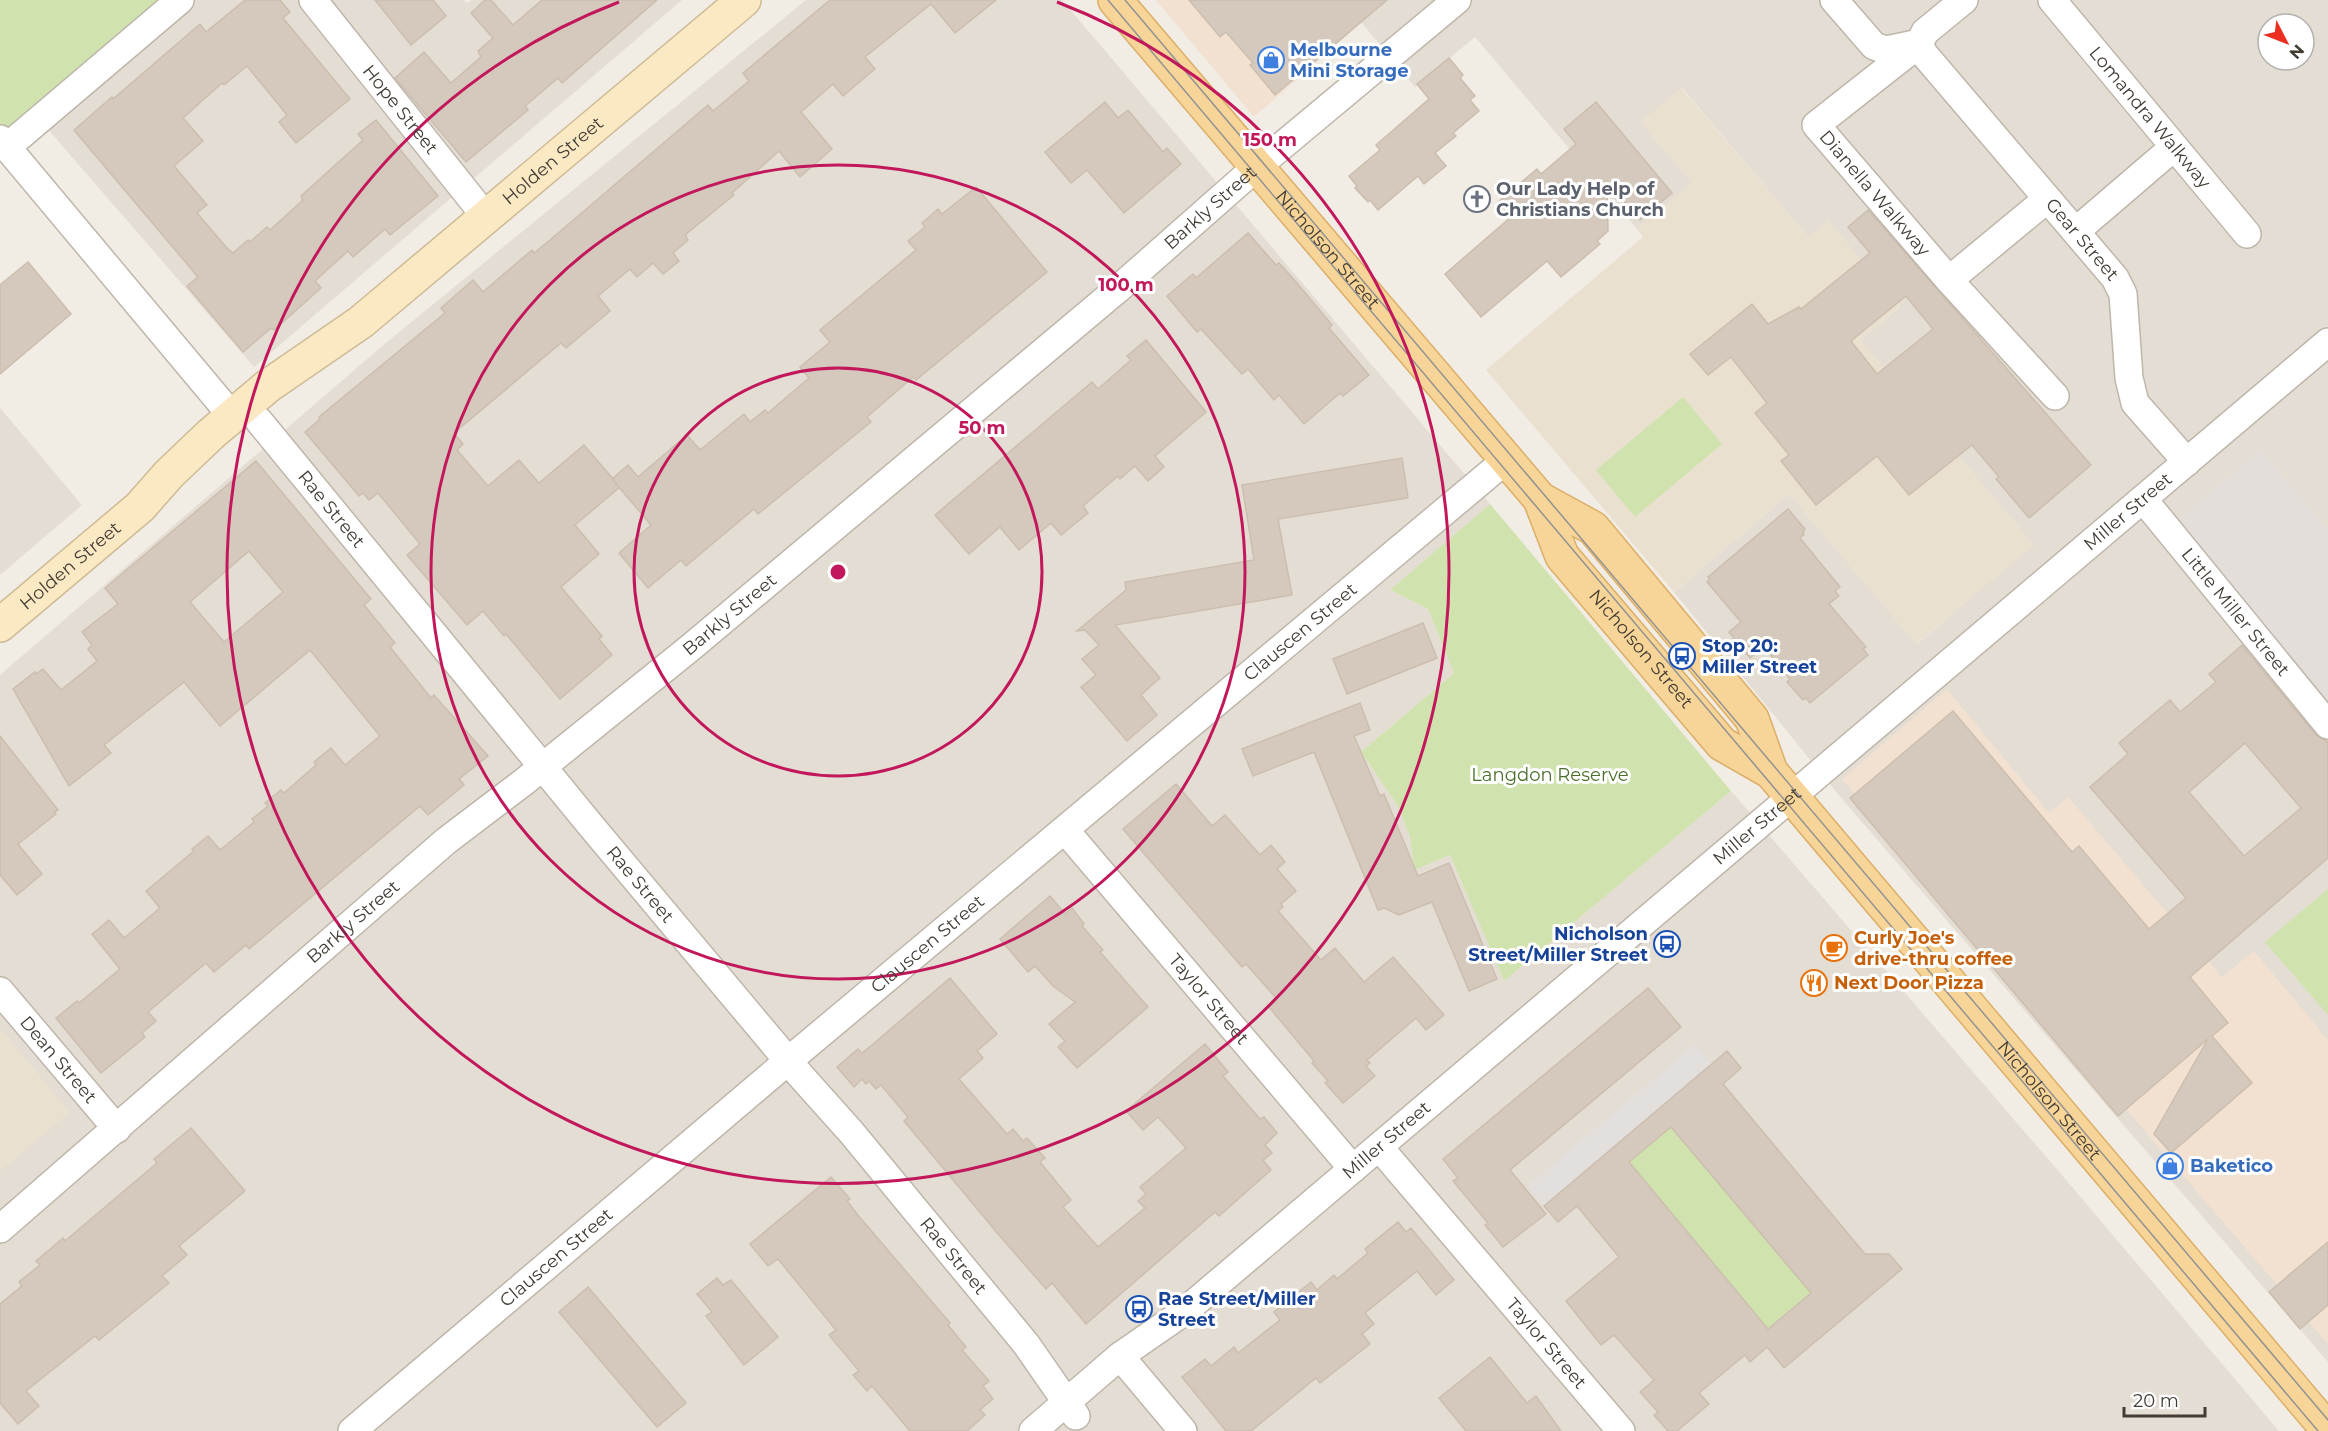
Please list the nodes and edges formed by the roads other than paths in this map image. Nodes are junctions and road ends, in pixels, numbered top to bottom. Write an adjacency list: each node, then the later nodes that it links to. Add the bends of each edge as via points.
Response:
1 (180, 0): 10 (street)
2 (313, 0): 14 (street, Hope Street)
3 (744, 0): 14 (main road, Holden Street)
4 (1115, 0): 12 (main road, Nicholson Street)
5 (1457, 0): 12 (street, Barkly Street)
6 (1834, 0): 9 (street, via 1874,46 1886,51)
7 (1964, 0): 9 (street, via 1925,32)
8 (2052, 0): 11 (street, Lomandra Walkway)
9 (1919, 44): 13 (street, Gear Street); 17 (street, Dianella Walkway, via 1816,126)
10 (3, 143): 20 (street, Rae Street)
11 (2174, 147): 15 (street); 16 (street, Lomandra Walkway)
12 (1257, 166): 21 (main road, Nicholson Street); 26 (street, Barkly Street, via 1118,289 699,641)
13 (2047, 199): 15 (street, Gear Street); 17 (street)
14 (486, 217): 20 (main road, Holden Street, via 361,322 316,368)
15 (2076, 231): 22 (street, Gear Street, via 2115,278 2123,294 2129,378 2135,403)
16 (2247, 234)
17 (1949, 280): 19 (street, Dianella Walkway)
18 (2328, 342): 22 (street, Miller Street)
19 (2055, 396)
20 (246, 418): 24 (main road, Holden Street, via 203,440 140,507); 26 (street, Rae Street)
21 (1506, 460): 27 (main road, Nicholson Street, via 1540,499 1569,565 1722,744); 28 (street, Clauscen Street)
22 (2187, 462): 23 (street, Miller Street)
23 (2143, 498): 25 (street, Little Miller Street); 27 (street, Miller Street)
24 (0, 625)
25 (2328, 725)
26 (543, 766): 30 (street, Rae Street); 31 (street, Barkly Street, via 446,841)
27 (1781, 784): 32 (street, Miller Street); 37 (main road, Nicholson Street)
28 (1065, 830): 30 (street, Clauscen Street); 33 (street, Taylor Street)
29 (0, 992): 31 (street, Dean Street)
30 (788, 1061): 36 (street, Rae Street, via 1026,1344); 38 (street, Clauscen Street)
31 (117, 1128): 34 (street, Barkly Street)
32 (1379, 1147): 33 (street, Miller Street); 41 (street, Taylor Street)
33 (1353, 1169): 35 (street, Miller Street)
34 (0, 1228)
35 (1125, 1363): 36 (street, Miller Street); 40 (street)
36 (1075, 1409): 39 (street, Miller Street)
37 (2328, 1430)
38 (352, 1431)
39 (1033, 1431)
40 (1183, 1431)
41 (1621, 1431)

